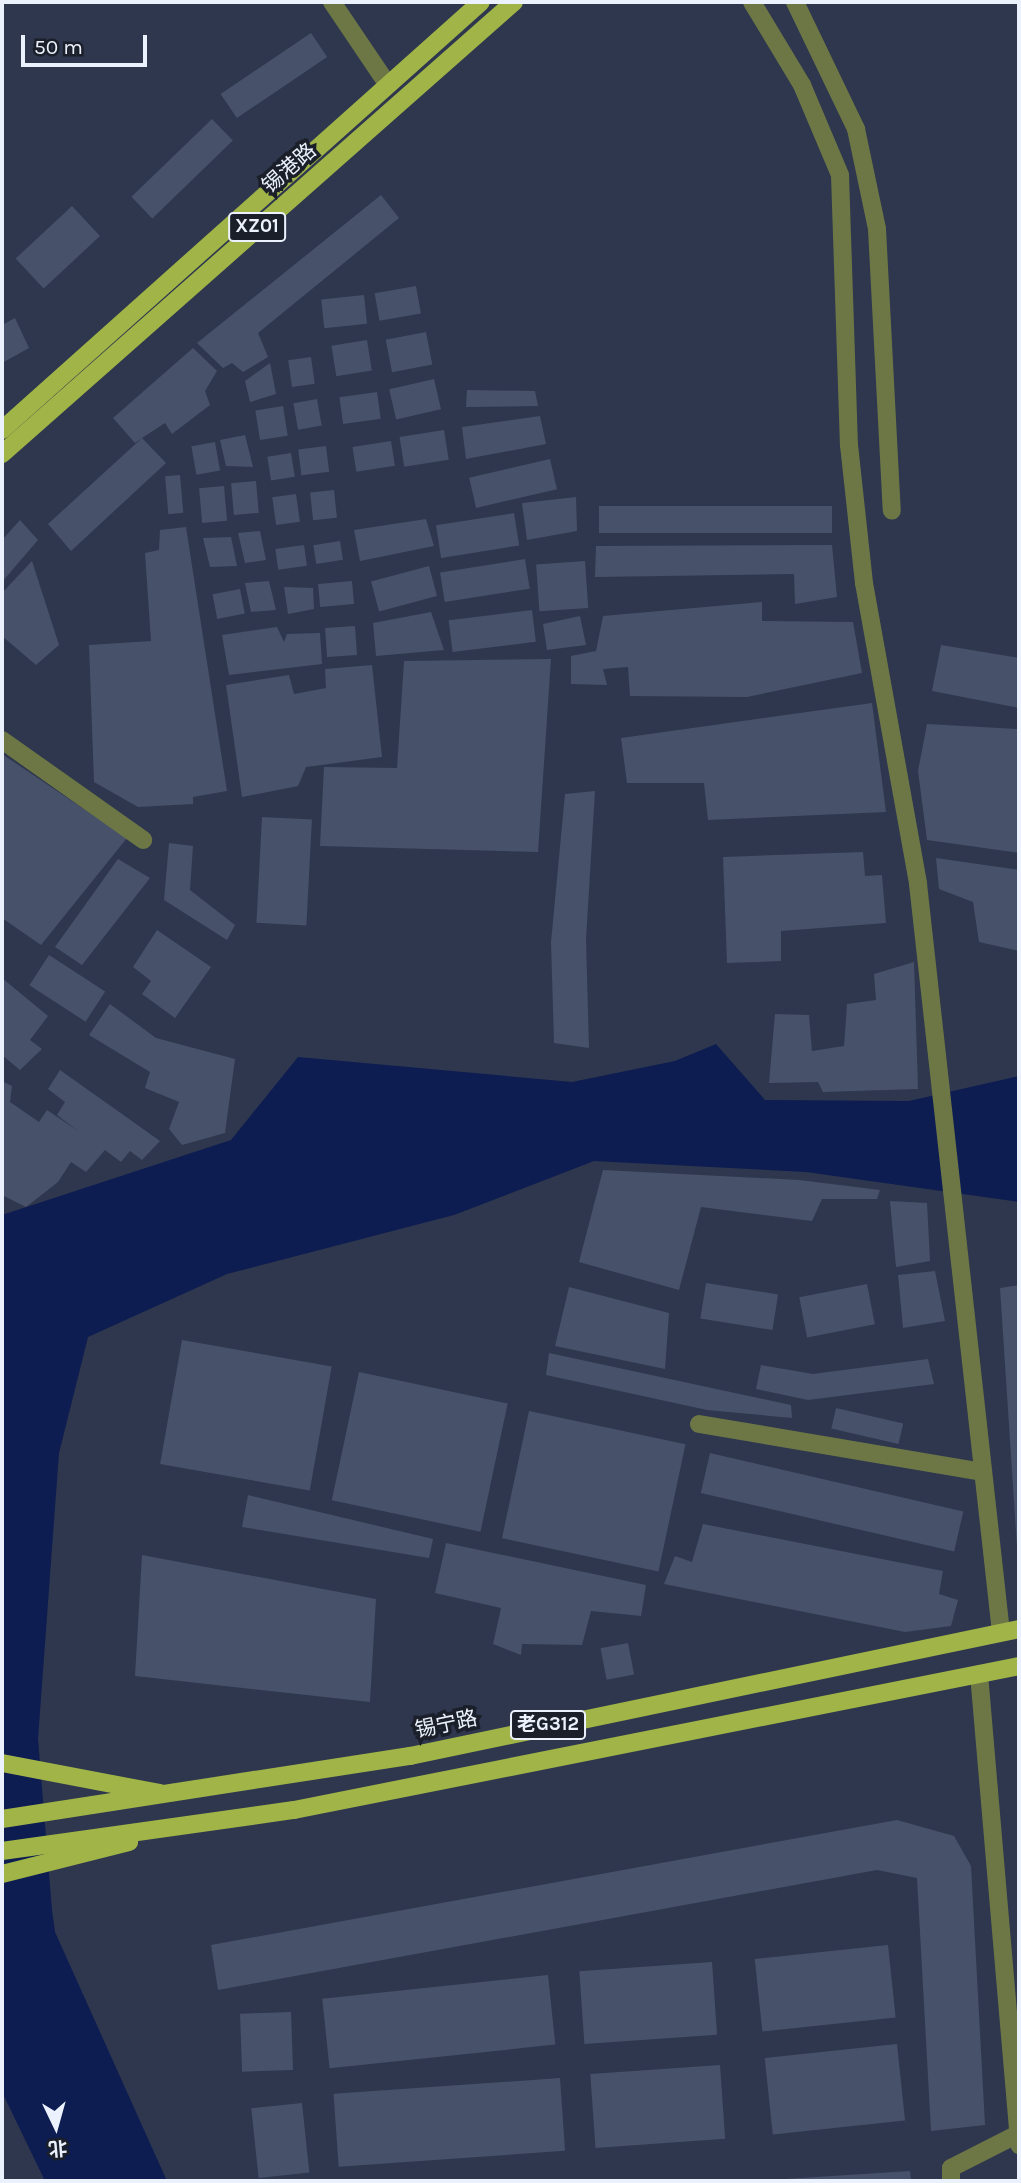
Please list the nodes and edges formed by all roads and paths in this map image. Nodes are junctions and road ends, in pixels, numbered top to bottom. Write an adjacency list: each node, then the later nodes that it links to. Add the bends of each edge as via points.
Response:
1 (332, 2): 6 (street)
2 (481, 2): 6 (main road, 锡港路 / XZ01)
3 (514, 2): 8 (main road, 锡港路 / XZ01)
4 (752, 2): 13 (street, via 802,85 840,175 849,444 863,583 918,884)
5 (795, 2): 9 (street, via 856,129 877,229)
6 (388, 85): 7 (main road, 锡港路 / XZ01)
7 (2, 430)
8 (2, 454)
9 (892, 511)
10 (2, 740): 11 (street)
11 (143, 840)
12 (699, 1424): 13 (street)
13 (982, 1472): 15 (street)
14 (1019, 1629): 15 (main road, 锡宁路 / 老G312)
15 (1001, 1632): 19 (main road, 锡宁路 / 老G312, via 410,1756)
16 (1019, 1666): 17 (main road, 老G312)
17 (979, 1674): 21 (main road, 老G312, via 488,1775 169,1828); 24 (street)
18 (2, 1763): 19 (main road)
19 (170, 1796): 20 (main road, 锡宁路 / 老G312)
20 (2, 1819)
21 (80, 1849): 22 (main road); 23 (main road)
22 (2, 1851)
23 (2, 1874)
24 (1017, 2140): 25 (street, via 951,2168)
25 (951, 2181)

